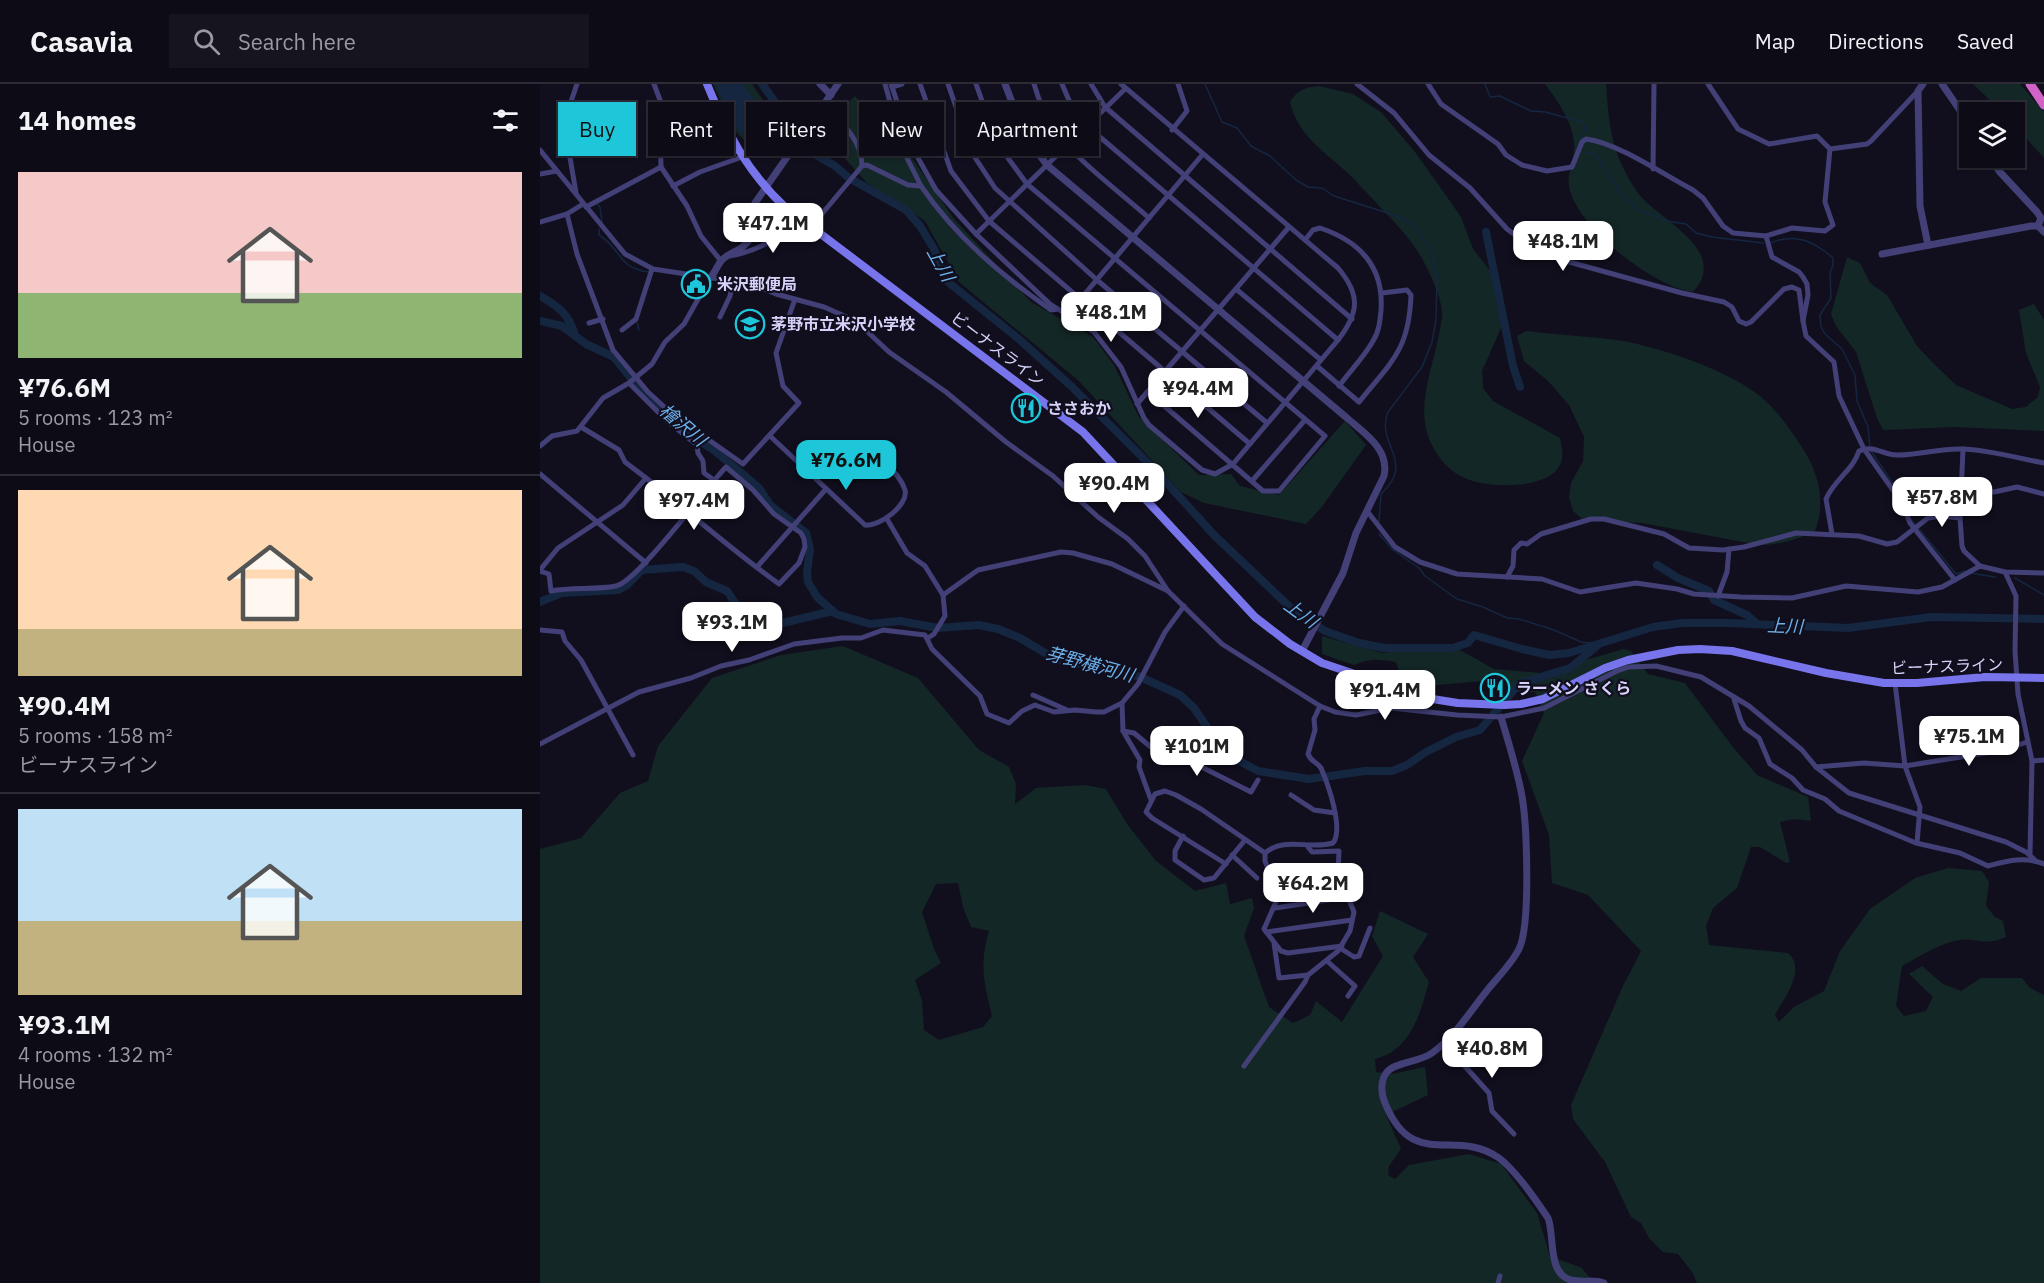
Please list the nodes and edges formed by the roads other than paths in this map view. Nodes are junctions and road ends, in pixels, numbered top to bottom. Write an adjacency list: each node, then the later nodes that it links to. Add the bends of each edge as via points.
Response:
1 (577, 84): 55 (street, via 564,122)
2 (654, 84): 44 (street, via 663,108)
3 (707, 84): 42 (main road, ビーナスライン)
4 (820, 84): 25 (street)
5 (838, 84): 25 (street)
6 (885, 84): 53 (street, via 904,152)
7 (902, 84): 22 (street)
8 (920, 84): 63 (street, via 951,171)
9 (948, 84): 57 (street, via 972,153)
10 (976, 84): 51 (street, via 994,136)
11 (1005, 84): 43 (street, via 1025,136)
12 (1034, 84): 27 (street)
13 (1062, 84): 28 (street)
14 (1091, 84): 30 (street)
15 (1178, 84): 33 (street, via 1187,111)
16 (1357, 84): 92 (street, via 1394,113 1429,155 1470,188 1507,230 1532,248 1562,260 1724,302 1746,324 1784,289 1792,287 1799,290)
17 (1428, 84): 47 (street, via 1441,104 1498,144 1506,155 1533,169 1572,167 1586,139 1616,148)
18 (1654, 84): 47 (street)
19 (1708, 84): 36 (street, via 1738,129 1769,144 1817,136)
20 (1942, 84): 31 (street)
21 (2030, 84): 29 (highway)
22 (892, 86): 67 (street, via 925,173 952,210)
23 (1123, 86): 30 (street); 33 (street)
24 (1920, 87): 36 (street, via 1867,144); 71 (street, via 1920,206)
25 (831, 95): 26 (street)
26 (827, 102)
27 (1040, 102)
28 (1070, 102)
29 (2044, 105)
30 (1105, 107): 32 (street); 50 (street)
31 (1959, 109)
32 (1099, 113)
33 (1172, 129): 38 (street)
34 (847, 130): 45 (street, via 860,151)
35 (1099, 136): 56 (street)
36 (1830, 149): 68 (street, via 1826,202 1833,225 1825,231 1792,228)
37 (540, 150): 48 (street)
38 (1203, 154): 50 (street); 65 (street)
39 (788, 156): 54 (street)
40 (1056, 156): 43 (street)
41 (1079, 156): 60 (street)
42 (742, 157): 52 (street); 54 (main road, ビーナスライン)
43 (1047, 165): 51 (street); 69 (street)
44 (661, 167): 52 (street); 58 (street)
45 (860, 168): 53 (street, via 867,165 908,185); 62 (street, via 821,215)
46 (1997, 168): 64 (street, via 2042,218)
47 (1653, 169): 68 (street, via 1703,198 1723,226 1733,233)
48 (557, 171): 49 (street); 55 (street)
49 (540, 174)
50 (1185, 176): 56 (street); 72 (street)
51 (1027, 184): 57 (street); 75 (street)
52 (673, 186): 76 (street, via 701,236)
53 (921, 186): 86 (street, via 955,229 1000,273 1051,310)
54 (765, 188): 62 (main road, ビーナスライン); 74 (street, via 752,214 751,237)
55 (576, 194): 58 (street)
56 (1168, 196): 60 (street); 77 (street)
57 (1009, 202): 63 (street); 80 (street)
58 (585, 205): 59 (street); 78 (street, via 625,254)
59 (567, 214): 61 (street); 90 (street, via 577,254)
60 (1149, 218): 69 (street)
61 (540, 222)
62 (803, 222): 74 (street, via 765,245); 149 (main road, ビーナスライン, via 1083,432 1249,611 1271,631)
63 (989, 222): 67 (street); 85 (street)
64 (2038, 226): 66 (street); 71 (street)
65 (1289, 227): 70 (street); 72 (street)
66 (2044, 232)
67 (976, 234): 86 (street)
68 (1766, 236): 92 (street, via 1772,257 1799,272 1807,284)
69 (1132, 238): 75 (street); 87 (street)
70 (1305, 240): 83 (street, via 1320,228 1350,241 1372,265); 91 (street, via 1345,277 1354,298)
71 (1928, 245): 73 (street)
72 (1271, 248): 77 (street); 91 (street)
73 (1882, 254)
74 (729, 256): 76 (street)
75 (1114, 259): 80 (street); 95 (street)
76 (721, 261): 79 (street)
77 (1254, 268): 82 (street); 96 (street)
78 (652, 269): 79 (street); 94 (street, via 636,319)
79 (710, 278): 81 (street); 101 (street, via 684,324)
80 (1097, 280): 85 (street); 97 (street)
81 (733, 281): 84 (street); 89 (street)
82 (1236, 289): 87 (street); 98 (street)
83 (1382, 292): 104 (street, via 1380,326 1374,340); 104 (street, via 1407,290 1411,295 1406,336 1400,350 1359,402)
84 (795, 299): 111 (street, via 776,353 783,386 799,403); 143 (street, via 856,321 889,352 946,392 1128,539 1145,556)
85 (1080, 301): 88 (street); 100 (street)
86 (1058, 309): 88 (street)
87 (1219, 309): 95 (street); 102 (street)
88 (1067, 315): 107 (street, via 1102,340 1121,367)
89 (720, 317)
90 (603, 319): 93 (street); 101 (street, via 613,350)
91 (1352, 319): 96 (street)
92 (1803, 321): 114 (street, via 1806,336 1834,362 1839,396)
93 (589, 323)
94 (622, 330)
95 (1200, 330): 97 (street); 106 (street)
96 (1338, 340): 98 (street)
97 (1183, 351): 100 (street); 109 (street)
98 (1321, 360): 99 (street)
99 (1317, 366): 102 (street); 104 (street)
100 (1164, 372): 105 (street); 112 (street)
101 (636, 378): 103 (street); 111 (street, via 687,427 743,464)
102 (1302, 382): 106 (street); 126 (street, via 1373,441 1383,454 1384,476)
103 (629, 383): 110 (street, via 603,398); 121 (street, via 697,445 704,473)
104 (1339, 386)
105 (1148, 392): 107 (street); 117 (street)
106 (1284, 403): 108 (street); 109 (street)
107 (1137, 404): 117 (street, via 1149,425 1202,470 1215,474)
108 (1305, 420): 122 (street); 122 (street, via 1325,436 1279,491 1263,491)
109 (1267, 423): 112 (street)
110 (581, 428): 113 (street, via 552,436); 120 (street, via 619,450 625,462)
111 (770, 436): 123 (street)
112 (1250, 444): 117 (street)
113 (540, 446)
114 (1868, 449): 115 (street, via 1898,456); 131 (street, via 1902,503 1908,520); 133 (street, via 1859,451 1852,467 1842,474 1826,498)
115 (1963, 449): 118 (street); 124 (street)
116 (885, 462): 129 (street, via 905,490 905,498)
117 (1233, 464): 122 (street)
118 (2044, 464)
119 (540, 474): 130 (street)
120 (646, 478): 127 (street); 130 (street, via 623,505)
121 (714, 480): 127 (street); 132 (street, via 726,467)
122 (1252, 481)
123 (826, 489): 129 (street, via 865,525); 132 (street)
124 (1963, 489): 125 (street, via 1994,492 2017,488); 128 (street)
125 (2044, 494)
126 (1367, 511): 141 (street, via 1395,547 1420,562 1457,574); 149 (street, via 1343,573)
127 (688, 512): 135 (street); 137 (street)
128 (1960, 518): 131 (street, via 1935,516); 136 (street, via 1962,546)
129 (887, 519): 144 (street, via 908,553 925,566)
130 (596, 523): 135 (street); 138 (street, via 558,548)
131 (1916, 526): 133 (street, via 1897,542 1887,544); 142 (street)
132 (792, 527): 137 (street); 137 (street, via 801,533 805,547 799,563 779,584)
133 (1832, 534): 134 (street, via 1796,533)
134 (1729, 549): 141 (street, via 1689,548 1646,528 1604,519 1581,520 1541,534 1527,544 1521,543 1514,550); 145 (street, via 1727,572)
135 (646, 563): 138 (street, via 616,586 551,591 549,574)
136 (1980, 566): 139 (street); 142 (street)
137 (757, 567)
138 (540, 571)
139 (2005, 572): 140 (street); 150 (street, via 2016,596)
140 (2044, 573)
141 (1507, 578): 145 (street, via 1542,579 1580,592 1636,583)
142 (1955, 580): 145 (street, via 1918,592 1846,586 1792,598)
143 (1168, 591): 144 (street, via 1112,564 1061,552 978,570); 146 (street)
144 (943, 595): 148 (street, via 946,612)
145 (1714, 596)
146 (1184, 606): 155 (street, via 1165,632 1138,684); 157 (street, via 1222,644)
147 (540, 630): 159 (street, via 562,632)
148 (928, 638): 159 (street, via 920,633 883,630 861,638 794,644 639,692); 160 (street, via 932,649 980,696 987,714 1009,723 1035,705 1054,712)
149 (1304, 648): 156 (main road, ビーナスライン, via 1322,663 1410,694)
150 (2017, 678): 151 (main road, ビーナスライン); 152 (main road, ビーナスライン); 164 (street)
151 (2044, 678)
152 (1895, 683): 158 (main road, ビーナスライン, via 1826,673 1732,651 1678,650 1605,668); 169 (street)
153 (1033, 695): 160 (street)
154 (1734, 699): 158 (street, via 1701,677 1649,666 1617,671 1544,708); 170 (street, via 1749,706 1802,750); 178 (street, via 1745,728 1759,738 1770,764 1803,790 1825,799 1839,811)
155 (1122, 703): 160 (street, via 1104,712); 163 (street)
156 (1458, 703): 158 (main road, ビーナスライン); 161 (street)
157 (1320, 706): 161 (street, via 1356,715 1392,708); 174 (street, via 1308,754 1321,769)
158 (1526, 706): 162 (street)
159 (607, 708): 165 (street); 166 (street)
160 (1068, 711)
161 (1457, 715): 162 (street)
162 (1500, 716): 198 (street, via 1522,792 1526,926 1519,949)
163 (1123, 731): 171 (street, via 1134,734 1158,753 1172,752 1251,792); 173 (street, via 1140,760)
164 (2027, 742): 168 (street); 169 (street, via 2004,750)
165 (540, 744)
166 (633, 755)
167 (2044, 760): 168 (street)
168 (2032, 761): 182 (street, via 2028,851)
169 (1905, 766): 170 (street, via 1863,763); 175 (street)
170 (1816, 767): 175 (street, via 1849,793)
171 (1258, 780)
172 (1291, 795): 174 (street, via 1314,810)
173 (1151, 800): 176 (street, via 1146,812); 177 (street, via 1165,791 1176,795)
174 (1335, 813): 179 (street, via 1336,840)
175 (1921, 816): 178 (street); 182 (street, via 2006,842)
176 (1183, 836): 183 (street); 183 (street, via 1175,860 1197,876 1204,880 1214,878)
177 (1245, 840): 180 (street); 181 (street)
178 (1917, 843): 182 (street, via 1960,853 1988,866 2006,860)
179 (1308, 847): 180 (street, via 1280,844); 185 (street, via 1312,852 1339,851)
180 (1265, 853): 187 (street)
181 (1232, 855): 183 (street); 186 (street)
182 (2034, 860): 184 (street)
183 (1226, 864)
184 (2044, 864)
185 (1338, 873): 187 (street); 188 (street)
186 (1257, 878)
187 (1276, 882): 189 (street, via 1279,895)
188 (1348, 897): 189 (street); 190 (street, via 1353,905)
189 (1275, 908): 192 (street, via 1264,924)
190 (1352, 920): 192 (street); 194 (street)
191 (1370, 928): 194 (street, via 1359,956 1354,957)
192 (1266, 932): 193 (street)
193 (1274, 943): 194 (street, via 1288,953); 196 (street, via 1279,978)
194 (1341, 947): 195 (street)
195 (1327, 961): 196 (street); 197 (street, via 1355,986)
196 (1308, 975): 199 (street)
197 (1348, 996)
198 (1444, 1043): 200 (street, via 1489,1093 1492,1112); 203 (street, via 1427,1057 1386,1073 1383,1094 1397,1126 1417,1142 1465,1146 1498,1158 1548,1218 1555,1264 1561,1273 1573,1280)
199 (1244, 1066)
200 (1514, 1134)
201 (1500, 1276): 202 (street)
202 (1498, 1283)
203 (1604, 1283)

